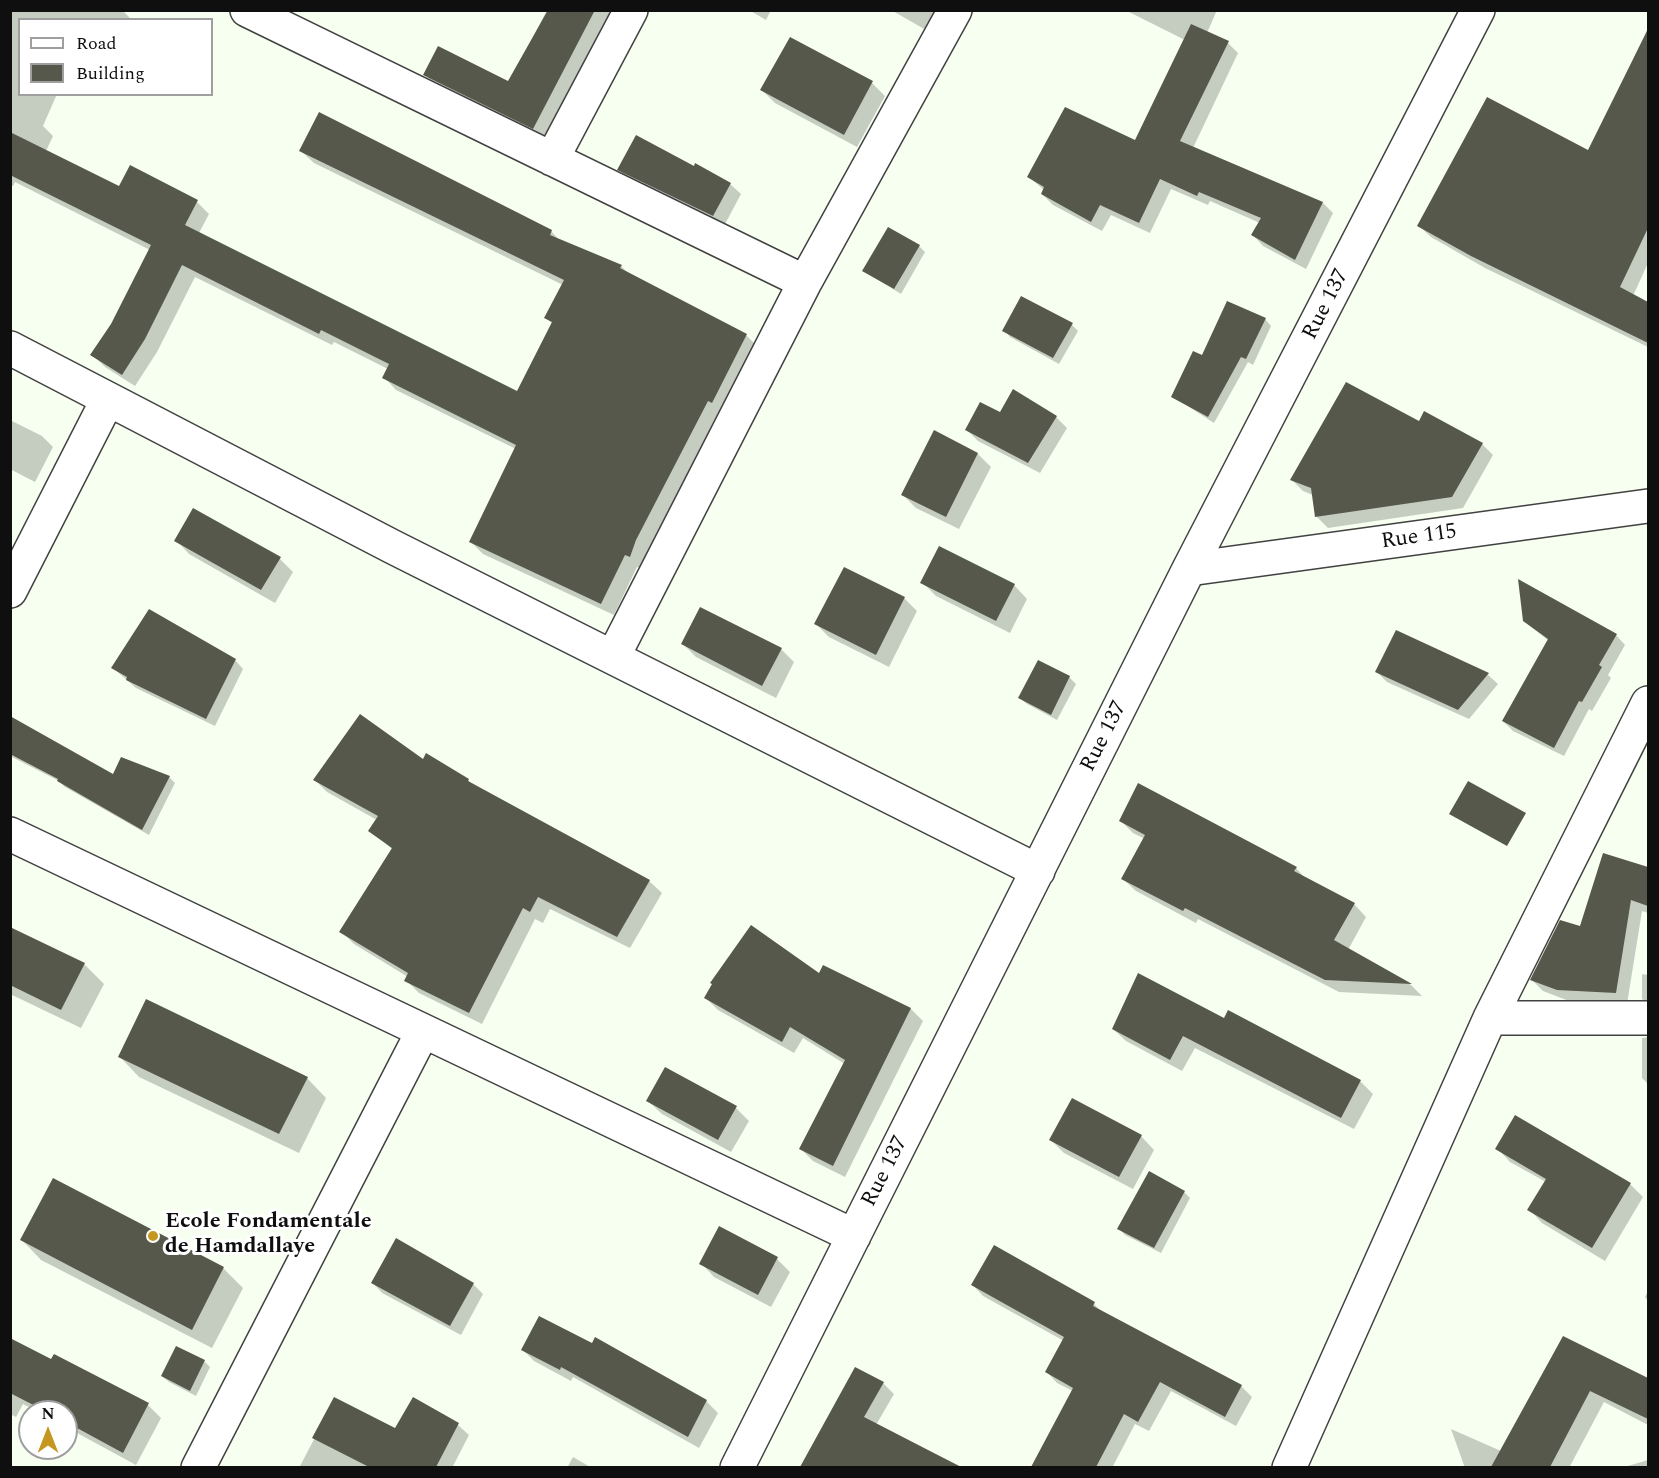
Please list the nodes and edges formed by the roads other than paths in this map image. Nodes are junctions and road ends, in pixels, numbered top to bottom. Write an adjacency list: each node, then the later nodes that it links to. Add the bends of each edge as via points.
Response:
1 (247, 10): 5 (street)
2 (632, 10): 6 (street)
3 (955, 10): 7 (street)
4 (1478, 10): 11 (street, Rue 137)
5 (287, 19): 6 (street)
6 (552, 159): 7 (street)
7 (804, 282): 13 (street)
8 (10, 348): 9 (street)
9 (108, 399): 12 (street); 13 (street)
10 (1648, 506): 11 (street, Rue 115)
11 (1189, 569): 16 (street, Rue 137)
12 (10, 591)
13 (613, 657): 16 (street)
14 (1648, 703): 17 (street)
15 (10, 834): 19 (street)
16 (1038, 871): 20 (street, Rue 137)
17 (1490, 1018): 18 (street); 23 (street)
18 (1648, 1018)
19 (423, 1031): 20 (street); 21 (street)
20 (854, 1236): 22 (street, Rue 137)
21 (198, 1467)
22 (737, 1467)
23 (1289, 1467)

